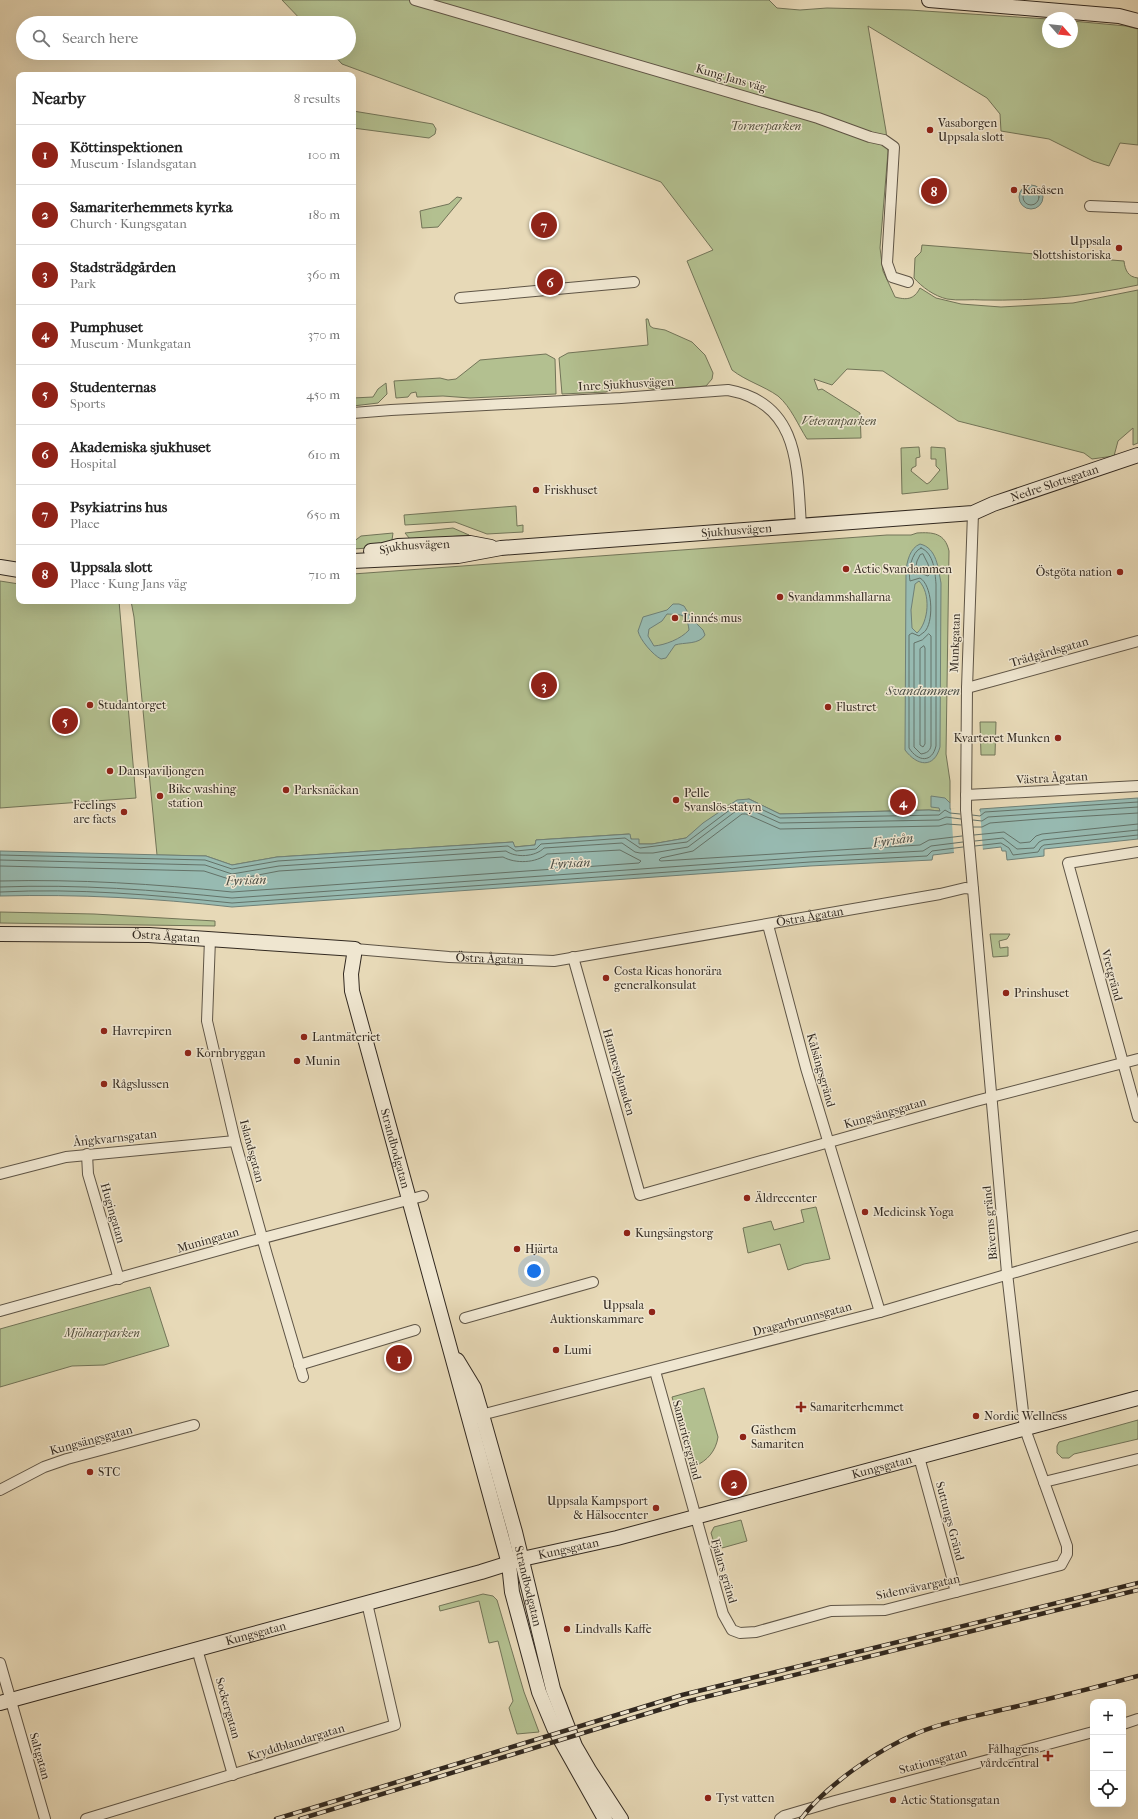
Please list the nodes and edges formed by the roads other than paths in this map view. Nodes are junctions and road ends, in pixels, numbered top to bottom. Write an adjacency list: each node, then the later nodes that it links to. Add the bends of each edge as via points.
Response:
1 (415, 0): 7 (street, Kung Jans väg, via 762,100 884,140 894,147 887,262 892,277)
2 (928, 0): 3 (street, via 1119,16)
3 (1138, 21)
4 (1090, 206): 5 (street)
5 (1138, 208)
6 (634, 282): 8 (street)
7 (908, 282)
8 (460, 298)
9 (356, 413): 12 (street, Inre Sjukhusvägen, via 728,390 742,392 775,412 787,432 793,452)
10 (1138, 455): 11 (street, Nedre Slottsgatan)
11 (973, 513): 12 (street, Sjukhusvägen); 19 (street, Munkgatan)
12 (801, 526): 13 (street, Sjukhusvägen)
13 (501, 548): 14 (street, Sjukhusvägen, via 470,543 398,546); 15 (street, Sjukhusvägen, via 458,556)
14 (356, 552)
15 (356, 561)
16 (0, 567): 17 (street)
17 (16, 570)
18 (1138, 640): 19 (street, Trädgårdsgatan)
19 (967, 688): 21 (street, Munkgatan)
20 (1138, 786): 21 (street, Västra Ågatan)
21 (966, 795): 23 (street, Munkgatan)
22 (1138, 852): 30 (street, Vretgränd, via 1068,863)
23 (970, 864): 24 (street, Bäverns gränd)
24 (973, 889): 25 (street, Östra Ågatan, via 961,889); 32 (street, Bäverns gränd)
25 (768, 925): 29 (street, Östra Ågatan); 35 (street, Kålsängsgränd)
26 (0, 934): 27 (street, Östra Ågatan)
27 (210, 938): 28 (street, Östra Ågatan); 34 (street, Islandsgatan, via 207,1021)
28 (355, 949): 29 (street, Östra Ågatan, via 534,961 554,961); 40 (street, Strandbodgatan, via 351,974 352,991)
29 (573, 957): 38 (street, Hamnesplanaden)
30 (1121, 1058): 31 (street, Kungsängsgatan); 32 (street, Kungsängsgatan); 33 (street, Vretgränd)
31 (1138, 1059)
32 (992, 1097): 35 (street, Kungsängsgatan); 43 (street, Bäverns gränd)
33 (1138, 1117)
34 (235, 1141): 36 (street, Ångkvarnsgatan); 42 (street, Islandsgatan)
35 (829, 1143): 38 (street, Kungsängsgatan); 47 (street, Kålsängsgränd)
36 (87, 1154): 37 (street, Ångkvarnsgatan); 44 (street, Hugingatan, via 88,1174)
37 (0, 1174)
38 (640, 1195)
39 (423, 1196): 40 (street, Muningatan)
40 (409, 1199): 42 (street, Muningatan); 54 (street, Strandbodgatan, via 449,1346 474,1388)
41 (1138, 1236): 43 (street, Dragarbrunnsgatan)
42 (262, 1239): 44 (street, Muningatan); 50 (street, Islandsgatan)
43 (1007, 1273): 47 (street, Dragarbrunnsgatan); 56 (street, Bäverns gränd)
44 (119, 1279): 46 (street, Muningatan)
45 (594, 1282): 48 (street)
46 (0, 1311)
47 (880, 1312): 51 (street, Dragarbrunnsgatan)
48 (465, 1318)
49 (415, 1330): 50 (street)
50 (299, 1365): 52 (street, Islandsgatan)
51 (655, 1371): 54 (street, Dragarbrunnsgatan); 61 (street, Samaritergränd)
52 (303, 1377)
53 (1138, 1398): 56 (street, Kungsgatan)
54 (476, 1416): 62 (street, Strandbodgatan); 63 (street, Strandbodgatan)
55 (194, 1425): 60 (street, Kungsängsgatan, via 55,1463)
56 (1025, 1428): 57 (street, Kungsgatan); 59 (street, Bäverns gränd)
57 (919, 1457): 61 (street, Kungsgatan); 65 (street, Suttungs Gränd)
58 (1138, 1459): 59 (street)
59 (1044, 1482): 64 (street, Bäverns gränd, via 1067,1546 1067,1554)
60 (0, 1490)
61 (695, 1516): 62 (street, Kungsgatan, via 616,1538); 67 (street, Fjalars gränd, via 723,1614)
62 (522, 1559): 63 (street, Kungsgatan); 78 (street, Strandbodgatan, via 553,1689 575,1746)
63 (509, 1564): 66 (street, Kungsgatan); 77 (street, Strandbodgatan, via 512,1592 539,1692 554,1728)
64 (1061, 1565): 65 (street, Sidenvävargatan)
65 (956, 1592): 67 (street, Sidenvävargatan, via 884,1610 831,1611 756,1632 740,1633)
66 (367, 1603): 68 (street, Kungsgatan); 74 (street, Kryddblandargatan, via 395,1725)
67 (732, 1630)
68 (197, 1649): 70 (street, Kungsgatan); 74 (street, Sockergatan)
69 (0, 1663): 70 (street, Saltgatan)
70 (5, 1702): 75 (street, Saltgatan)
71 (1138, 1719): 72 (street)
72 (1126, 1723)
73 (1090, 1733): 79 (street, Stationsgatan, via 835,1801)
74 (233, 1775): 76 (street, Kryddblandargatan)
75 (45, 1819)
76 (86, 1819)
77 (605, 1819)
78 (621, 1819)
79 (780, 1819)

